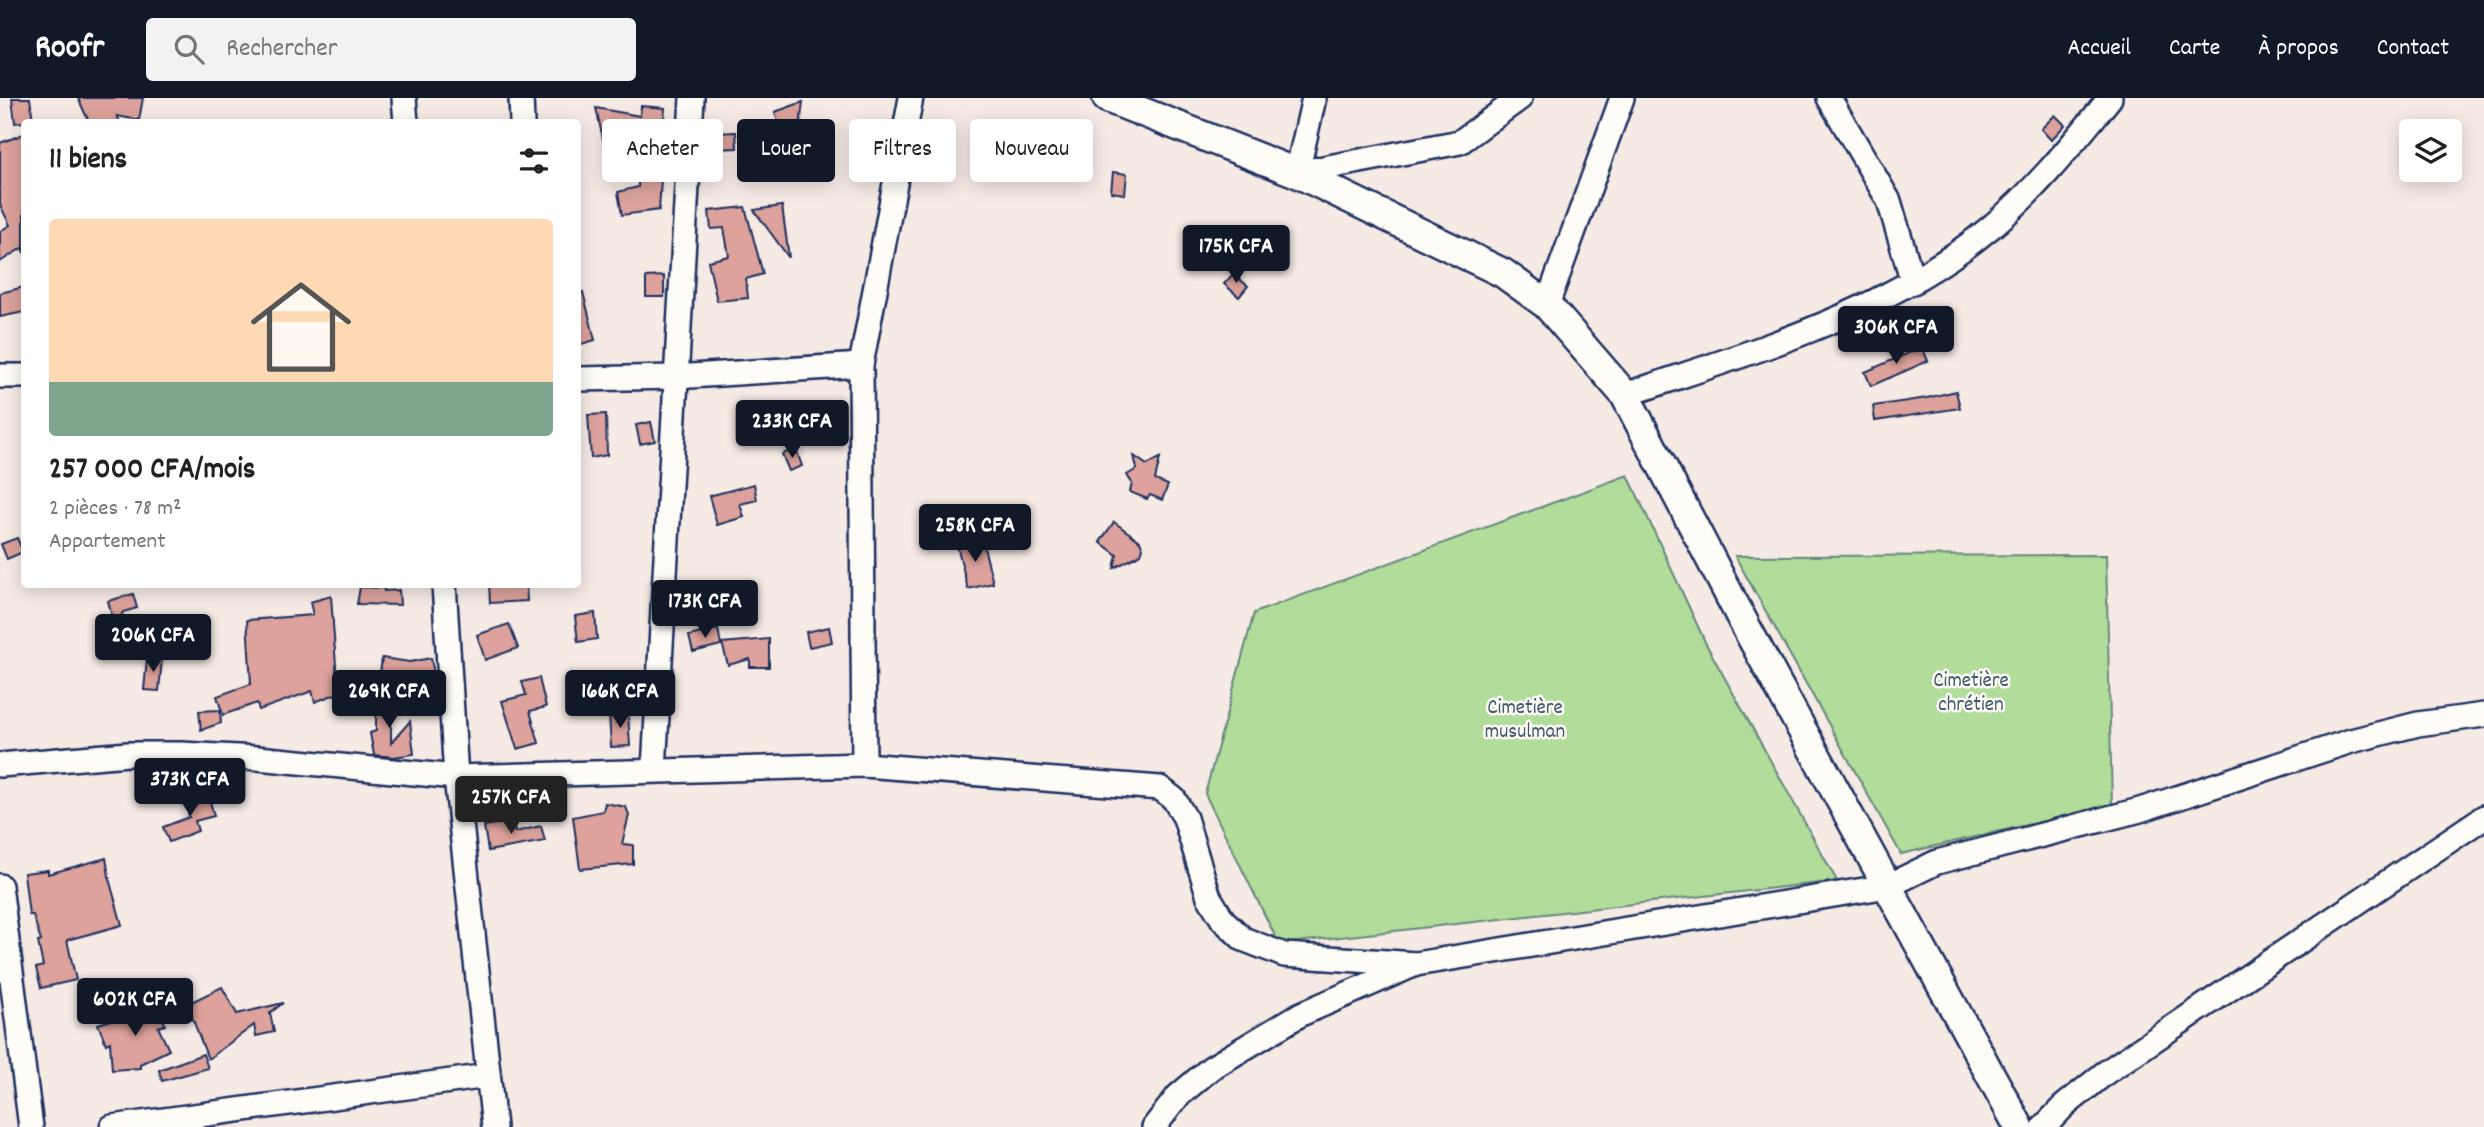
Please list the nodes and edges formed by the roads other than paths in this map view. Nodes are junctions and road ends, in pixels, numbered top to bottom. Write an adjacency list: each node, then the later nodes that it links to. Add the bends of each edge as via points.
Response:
1 (404, 98): 11 (street)
2 (521, 98): 12 (street)
3 (692, 98): 19 (street)
4 (911, 98): 16 (street)
5 (1107, 98): 13 (street)
6 (1314, 98): 13 (street)
7 (1520, 98): 13 (street, via 1460,142)
8 (1622, 98): 15 (street)
9 (1829, 98): 14 (street, via 1889,201)
10 (2110, 98): 14 (street, via 2061,157 1991,227)
11 (406, 119)
12 (522, 119)
13 (1297, 173): 15 (street, via 1503,273)
14 (1913, 282): 21 (street, via 1824,326)
15 (1547, 304): 21 (street)
16 (861, 365): 19 (street); 25 (street)
17 (0, 376): 18 (street)
18 (21, 376)
19 (676, 377): 20 (street); 26 (street)
20 (581, 379)
21 (1625, 394): 30 (street)
22 (444, 588): 27 (street)
23 (2484, 715): 30 (street, via 2418,724 2351,741 2140,810 1937,862)
24 (0, 765): 27 (street, via 181,754)
25 (864, 765): 26 (street); 31 (street, via 1160,788 1174,799 1185,818 1209,897 1223,920 1243,939 1284,955)
26 (653, 769): 27 (street)
27 (456, 776): 32 (street)
28 (2484, 817): 38 (street, via 2105,1073)
29 (0, 886): 33 (street)
30 (1888, 886): 31 (street); 37 (street)
31 (1416, 964): 36 (street, via 1301,1014 1211,1069 1178,1096)
32 (488, 1076): 34 (street); 35 (street)
33 (31, 1127)
34 (112, 1127)
35 (494, 1127)
36 (1154, 1127)
37 (2020, 1127)
38 (2044, 1127)

